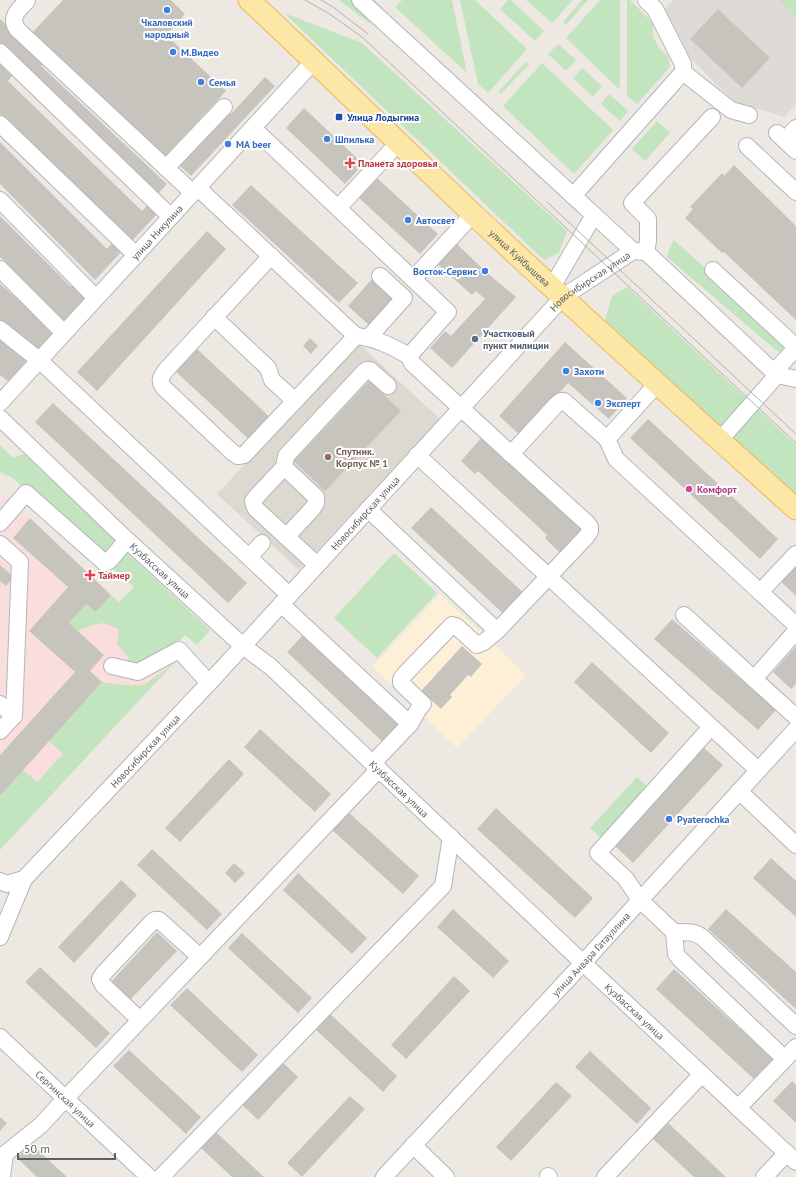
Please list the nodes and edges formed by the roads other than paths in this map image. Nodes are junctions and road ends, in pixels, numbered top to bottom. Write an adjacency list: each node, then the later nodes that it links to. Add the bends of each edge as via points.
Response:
1 (27, 0): 17 (street, via 14,18 13,24 17,29)
2 (249, 0): 6 (main road, улица Куйбышева)
3 (360, 0): 20 (street)
4 (646, 0): 7 (street, via 662,22 683,64)
5 (0, 52): 25 (street)
6 (314, 61): 12 (street, улица Никулина); 15 (main road, улица Куйбышева)
7 (683, 72): 9 (street, via 731,110); 20 (street)
8 (224, 107): 17 (street)
9 (750, 115)
10 (712, 117): 26 (street, Новосибирская улица, via 632,203 648,219 648,241)
11 (0, 124): 27 (street)
12 (253, 128): 18 (street, улица Никулина); 22 (street)
13 (796, 128): 14 (street)
14 (786, 141)
15 (399, 142): 22 (street); 23 (main road, улица Куйбышева)
16 (747, 146): 19 (street)
17 (166, 168): 18 (street)
18 (196, 191): 25 (street, улица Никулина); 28 (street)
19 (796, 192)
20 (573, 196): 24 (street)
21 (0, 200): 34 (street)
22 (338, 208): 32 (street)
23 (473, 214): 32 (street); 33 (main road, улица Куйбышева)
24 (594, 216): 26 (street); 33 (street)
25 (171, 217): 27 (street, улица Никулина)
26 (639, 251): 33 (street, Новосибирская улица); 42 (street)
27 (136, 255): 34 (street, улица Никулина)
28 (271, 256): 35 (street); 38 (street)
29 (0, 269): 37 (street)
30 (714, 270): 39 (street)
31 (380, 276): 38 (street, via 404,298)
32 (413, 279): 40 (street, via 448,312)
33 (558, 292): 44 (main road, улица Куйбышева); 48 (street, Новосибирская улица)
34 (96, 298): 37 (street, улица Никулина)
35 (214, 317): 47 (street, via 268,368 272,380); 47 (street, via 160,378 164,388 238,456 244,455)
36 (0, 329): 41 (street)
37 (64, 333): 41 (street, улица Никулина)
38 (363, 337): 40 (street, via 386,343); 47 (street)
39 (796, 348): 42 (street)
40 (409, 356): 48 (street, via 412,363)
41 (39, 360): 46 (street, улица Никулина); 63 (street)
42 (775, 374): 43 (street); 51 (street)
43 (796, 379)
44 (657, 384): 50 (street); 51 (main road, улица Куйбышева)
45 (388, 386): 54 (street, via 370,370 364,372 286,456)
46 (3, 395)
47 (295, 401)
48 (460, 408): 52 (street); 53 (street, Новосибирская улица)
49 (0, 418): 59 (street, Кузбасская улица)
50 (607, 439): 52 (street, via 568,404 560,401); 66 (street, via 616,459)
51 (720, 440): 56 (main road, улица Куйбышева)
52 (511, 454): 65 (street, via 590,527 586,537)
53 (417, 455): 55 (street, Новосибирская улица); 65 (street)
54 (284, 467): 58 (street, via 316,498 313,508); 58 (street, via 253,502 256,509)
55 (368, 509): 64 (street, Новосибирская улица); 70 (street)
56 (796, 509)
57 (0, 523): 59 (street, via 26,493 105,563)
58 (286, 536): 64 (street)
59 (127, 540): 72 (street, Кузбасская улица)
60 (262, 543): 63 (street)
61 (0, 544): 77 (street, via 20,562)
62 (796, 554): 66 (street)
63 (249, 557): 67 (street)
64 (317, 565): 67 (street, Новосибирская улица)
65 (549, 577): 70 (street); 80 (street, via 591,619)
66 (760, 592): 69 (street)
67 (285, 600): 72 (street, Новосибирская улица); 79 (street)
68 (684, 615): 74 (street)
69 (796, 625)
70 (497, 631): 79 (street, via 478,645 456,626 452,626 438,639 401,679 404,687 423,704)
71 (796, 631): 74 (street)
72 (243, 646): 75 (street, Новосибирская улица); 83 (street, Кузбасская улица, via 271,666)
73 (112, 666): 75 (street, via 138,672 179,650)
74 (754, 679): 78 (street)
75 (209, 683): 88 (street, Новосибирская улица)
76 (0, 704): 77 (street)
77 (14, 716): 82 (street)
78 (796, 717)
79 (410, 724): 83 (street)
80 (711, 727): 84 (street); 90 (street, via 598,853 626,879)
81 (796, 729): 84 (street, улица Анвара Гатауллина)
82 (0, 731)
83 (376, 766): 86 (street, Кузбасская улица); 93 (street)
84 (758, 770): 85 (street, улица Анвара Гатауллина)
85 (739, 791): 87 (street); 90 (street, улица Анвара Гатауллина)
86 (451, 837): 94 (street, Кузбасская улица); 107 (street, via 443,886)
87 (796, 845)
88 (24, 879): 89 (street, via 7,884); 92 (street, Новосибирская улица)
89 (0, 881)
90 (640, 900): 91 (street); 94 (street, улица Анвара Гатауллина)
91 (674, 932): 96 (street, via 696,933 702,937); 99 (street, via 676,954 680,959)
92 (0, 937)
93 (200, 957): 95 (street); 95 (street, via 159,920 152,922 100,979 103,985)
94 (583, 963): 100 (street, Кузбасская улица); 103 (street, улица Анвара Гатауллина)
95 (140, 1020): 101 (street)
96 (796, 1026)
97 (0, 1037): 101 (street, Сергинская улица)
98 (796, 1047): 99 (street)
99 (785, 1059): 102 (street)
100 (702, 1074): 102 (street, Кузбасская улица); 110 (street)
101 (65, 1099): 105 (street, via 41,1125 5,1154); 106 (street, Сергинская улица)
102 (738, 1108): 104 (street, Кузбасская улица)
103 (413, 1145): 108 (street, улица Анвара Гатауллина); 109 (street)
104 (791, 1158): 111 (street)
105 (2, 1177)
106 (148, 1177)
107 (161, 1177)
108 (384, 1177)
109 (446, 1177)
110 (605, 1177)
111 (764, 1177)

